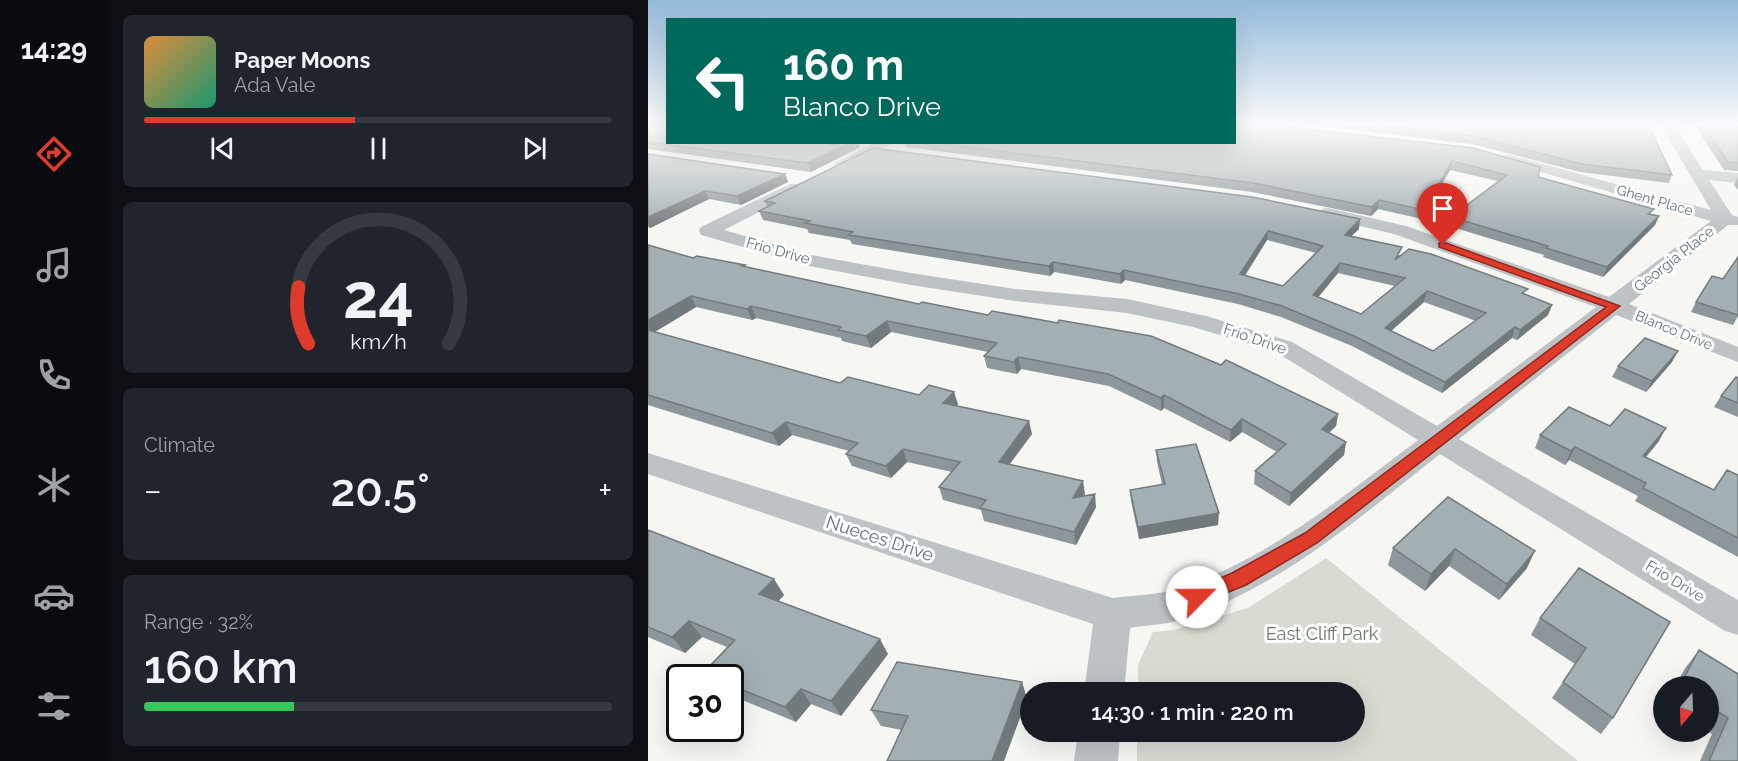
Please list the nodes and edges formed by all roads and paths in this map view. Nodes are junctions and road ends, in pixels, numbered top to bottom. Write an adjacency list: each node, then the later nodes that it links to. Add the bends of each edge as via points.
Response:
1 (858, 160): 6 (street)
2 (1510, 160): 9 (street, Ghent Place)
3 (1688, 160): 4 (street, Georgia Place)
4 (1696, 174): 7 (street); 9 (street, Georgia Place)
5 (790, 175): 6 (street)
6 (818, 176): 12 (street, Frio Drive, via 708,231 809,260 911,279 1127,306 1198,321 1284,347)
7 (1738, 178)
8 (1315, 211): 10 (street, Blanco Drive, via 1400,230)
9 (1731, 221): 10 (street, Georgia Place)
10 (1614, 306): 11 (street, Blanco Drive); 12 (street, Georgia Place)
11 (1738, 355)
12 (1440, 440): 14 (street, Georgia Place, via 1311,538 1239,579 1177,605); 15 (street, Frio Drive)
13 (648, 463): 14 (street, Nueces Drive)
14 (1113, 614): 16 (street)
15 (1738, 619)
16 (1105, 682)
17 (1099, 742): 18 (street)
18 (1096, 761)

